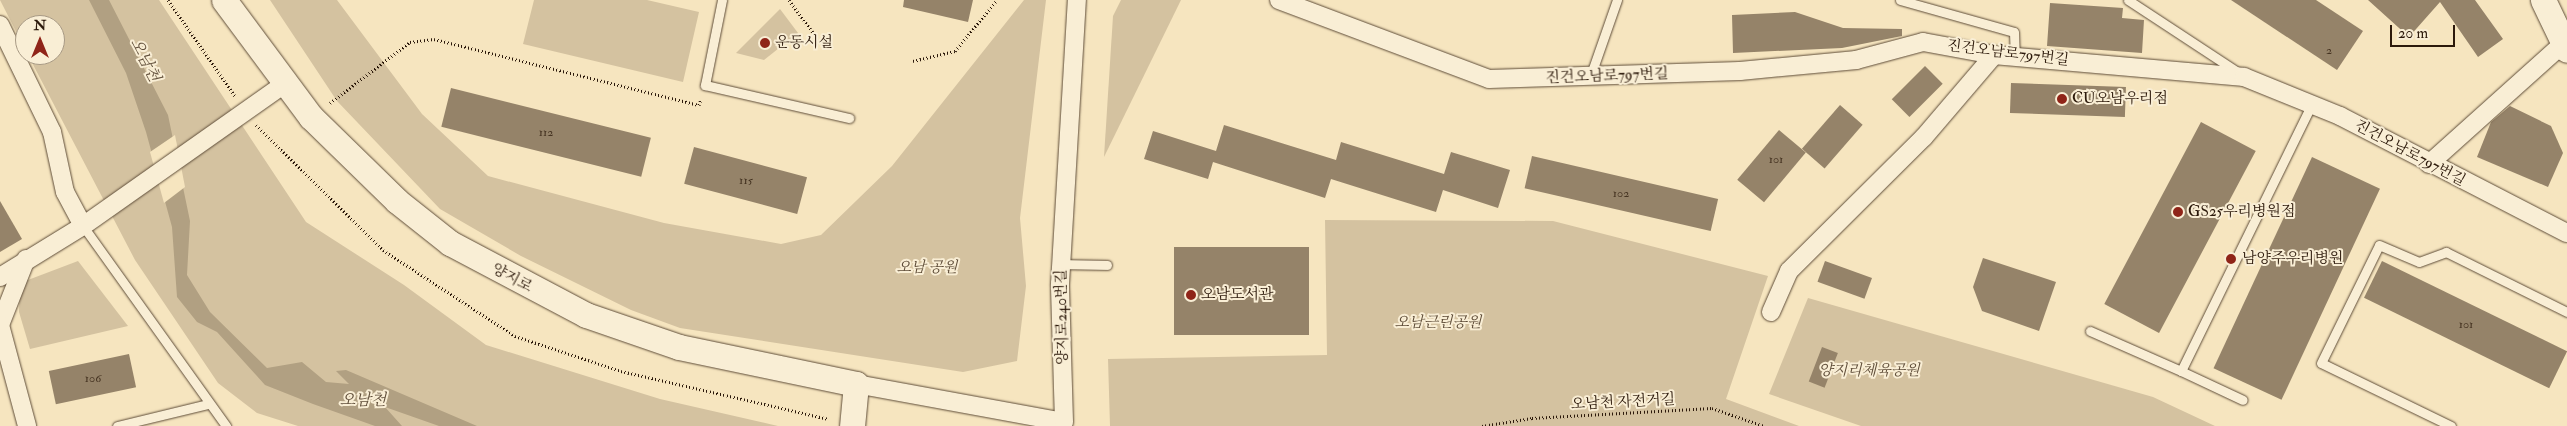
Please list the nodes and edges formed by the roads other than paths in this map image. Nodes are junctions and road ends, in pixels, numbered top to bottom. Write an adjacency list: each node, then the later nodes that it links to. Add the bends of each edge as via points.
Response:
1 (224, 0): 15 (street, 양지로)
2 (722, 0): 17 (lane, via 705,85)
3 (1077, 0): 22 (street, 양지로240번길)
4 (1279, 0): 13 (street, 진건오남로797번길, via 1489,79)
5 (1618, 0): 13 (lane)
6 (1900, 0): 12 (lane, via 2014,32)
7 (2128, 0): 14 (lane)
8 (2543, 0): 10 (street)
9 (0, 25): 19 (street, via 52,132 65,192)
10 (2564, 34): 18 (street)
11 (1994, 55): 12 (street, 진건오남로797번길); 13 (street, 진건오남로797번길, via 1923,42 1856,60 1740,71); 25 (street, via 1924,137 1789,272)
12 (2015, 57): 14 (street, 진건오남로797번길)
13 (1590, 77)
14 (2244, 77): 16 (street, 진건오남로797번길)
15 (282, 84): 19 (street); 29 (street, 양지로, via 397,201 450,243 525,286 586,315 679,346)
16 (2312, 104): 18 (street, 진건오남로797번길); 28 (lane)
17 (849, 118)
18 (2429, 164): 20 (street, 진건오남로797번길)
19 (83, 226): 21 (street); 31 (lane)
20 (2567, 233)
21 (26, 259): 24 (street); 33 (street, via 0,325)
22 (1061, 264): 23 (lane); 32 (street, 양지로240번길)
23 (1107, 265)
24 (0, 277)
25 (1771, 312)
26 (2567, 312): 37 (lane, via 2446,252 2420,262 2379,245 2321,364)
27 (2090, 331): 28 (lane)
28 (2181, 371): 30 (lane)
29 (856, 384): 32 (street, 양지로240번길); 36 (street)
30 (2243, 400)
31 (208, 404): 34 (lane); 35 (lane)
32 (1064, 424)
33 (27, 426)
34 (117, 426)
35 (226, 426)
36 (852, 426)
37 (2451, 426)

